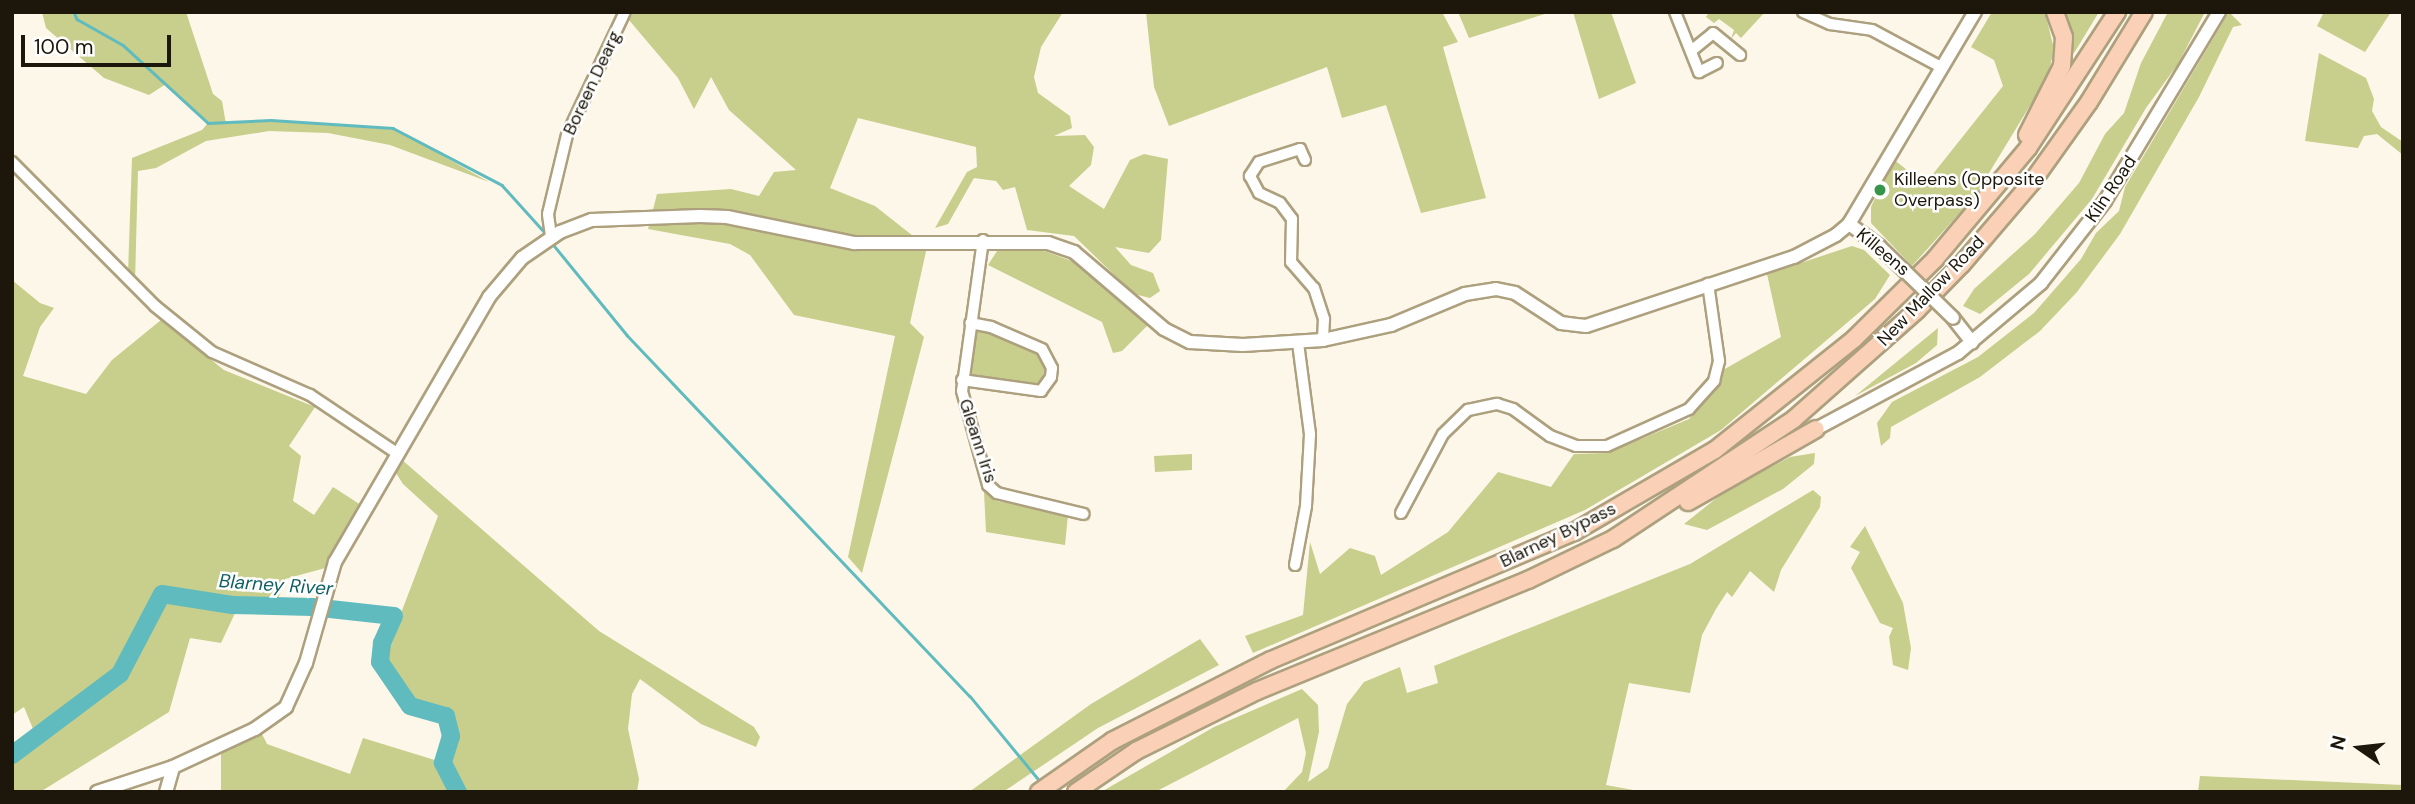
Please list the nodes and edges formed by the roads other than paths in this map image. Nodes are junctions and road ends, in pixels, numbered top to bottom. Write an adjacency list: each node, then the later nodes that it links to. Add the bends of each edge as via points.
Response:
1 (625, 12): 17 (street, Boreen Dearg, via 567,135 548,214)
2 (1675, 12): 9 (street)
3 (1803, 12): 12 (street, via 1830,24 1872,30)
4 (1975, 12): 12 (street)
5 (2055, 12): 15 (highway, via 2064,37 2062,66)
6 (2117, 12): 15 (highway, via 2073,84)
7 (2144, 12): 27 (highway, New Mallow Road, via 2089,102 2032,182 1926,301 1794,419)
8 (2218, 12): 22 (street, Kiln Road, via 2105,201 2041,283)
9 (1691, 51): 10 (street, via 1713,33); 11 (street, via 1699,72)
10 (1740, 55)
11 (1717, 63)
12 (1941, 67): 16 (street)
13 (1305, 160): 21 (street, via 1300,149 1259,162 1250,177 1259,193 1280,204 1292,219 1291,262 1317,295 1324,319)
14 (12, 162): 26 (street, via 155,306 212,352 310,395)
15 (2007, 175): 34 (highway, Blarney Bypass, via 1928,266 1854,340 1715,450 1574,531 1271,660 1112,741)
16 (1849, 223): 19 (street, via 1818,248); 22 (street, Killeens, bridge, via 1879,246)
17 (548, 238): 18 (street, via 592,220 690,215 726,217 845,242); 26 (street, via 489,298)
18 (983, 240): 20 (street, Gleann Iris); 23 (street, via 1048,243 1074,252 1164,329 1190,342)
19 (1708, 284): 21 (street, via 1586,327 1547,317 1515,293 1481,290 1391,325); 28 (street, via 1719,361 1714,381 1689,409 1607,446 1576,446 1497,404 1468,410 1443,434)
20 (970, 323): 24 (street, Gleann Iris); 24 (street, Gleann Iris, via 1042,349 1052,368 1051,377 1041,391)
21 (1323, 340): 23 (street)
22 (1972, 342): 25 (street, Kiln Road)
23 (1298, 343): 30 (street, via 1310,434 1306,506)
24 (962, 380): 29 (street, Gleann Iris, via 992,489)
25 (1816, 429): 27 (highway, via 1688,502)
26 (398, 454): 31 (street, via 335,562 295,693 280,713 255,729)
27 (1657, 512): 35 (highway, Blarney Bypass, via 1528,580 1258,691 1136,751)
28 (1401, 513)
29 (1084, 514)
30 (1295, 565)
31 (173, 767): 32 (street); 33 (street)
32 (97, 792)
33 (166, 792)
34 (1039, 792)
35 (1076, 792)

